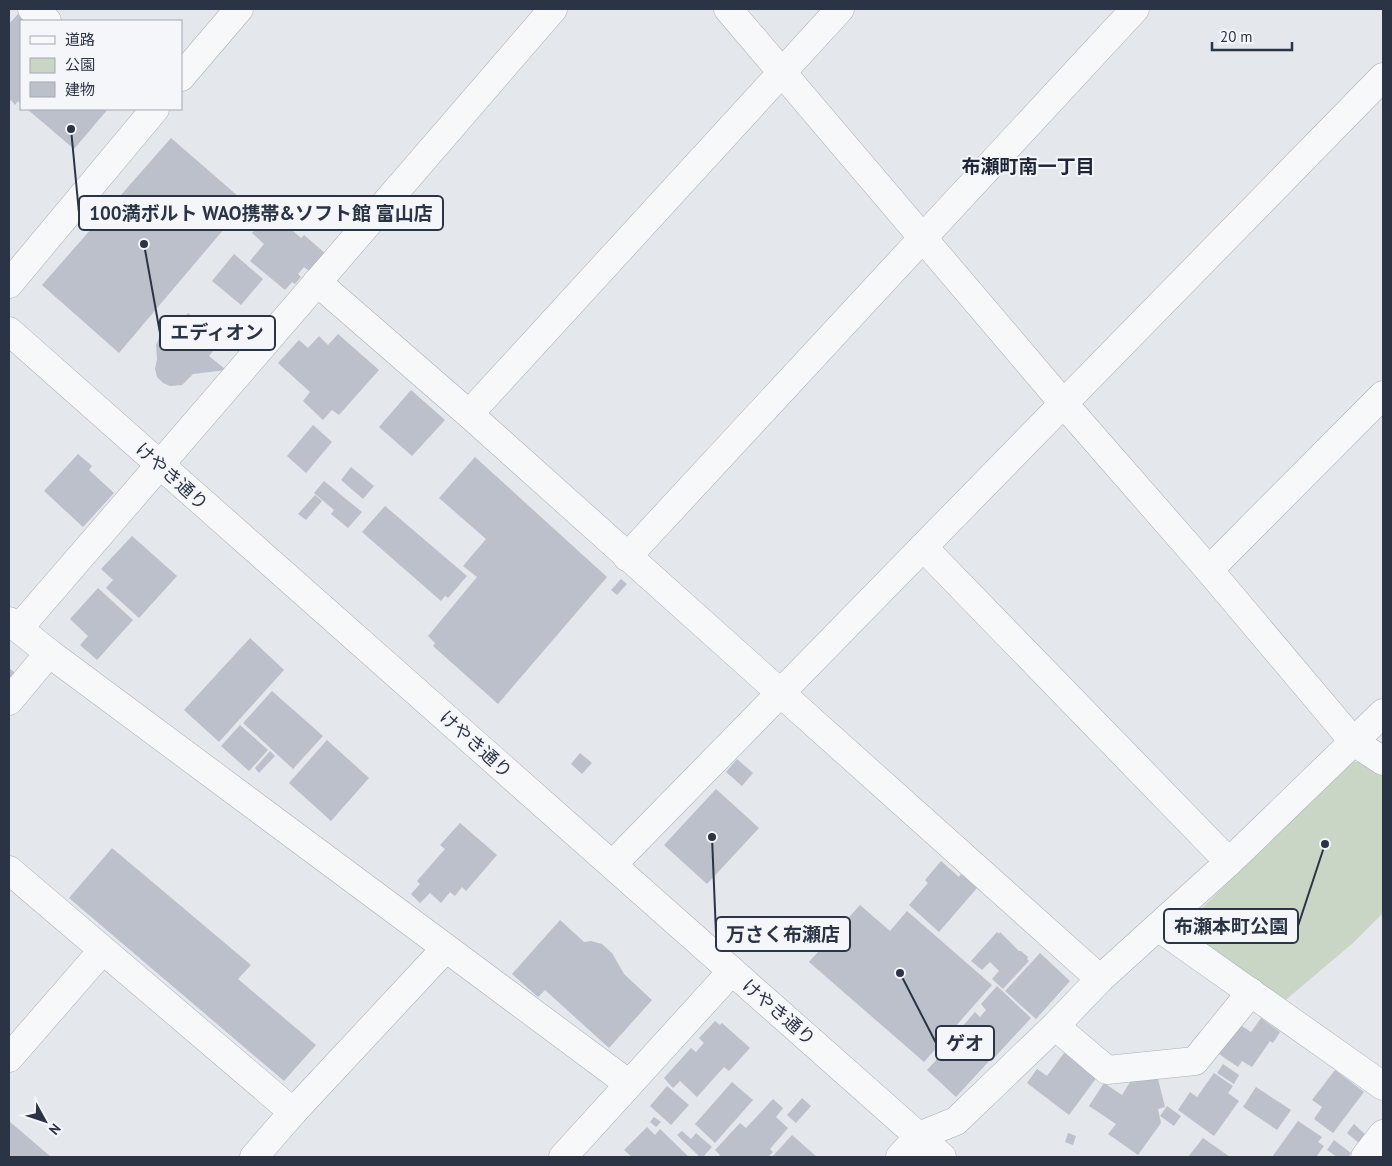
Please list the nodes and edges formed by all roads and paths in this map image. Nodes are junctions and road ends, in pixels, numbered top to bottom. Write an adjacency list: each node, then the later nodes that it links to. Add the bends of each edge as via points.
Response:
1 (32, 9): 7 (street)
2 (239, 9): 9 (street)
3 (553, 9): 13 (street)
4 (728, 9): 8 (street)
5 (840, 9): 8 (street)
6 (1136, 9): 12 (street)
7 (46, 20)
8 (782, 74): 12 (street); 18 (street)
9 (182, 76)
10 (1383, 77): 17 (street)
11 (152, 110): 14 (street)
12 (924, 237): 17 (street); 21 (street)
13 (317, 282): 18 (street); 19 (street)
14 (9, 284)
15 (9, 331): 19 (street, けやき通り)
16 (1383, 395): 22 (street)
17 (1064, 404): 20 (street); 22 (street)
18 (469, 414): 21 (street)
19 (160, 465): 23 (street); 31 (street, けやき通り)
20 (923, 547): 25 (street); 30 (street)
21 (627, 557): 25 (street)
22 (1209, 570): 28 (street)
23 (14, 625): 24 (street)
24 (49, 653): 26 (street); 34 (street)
25 (780, 694): 31 (street); 37 (street)
26 (9, 701)
27 (1383, 713): 28 (street)
28 (1354, 742): 29 (street); 30 (street)
29 (1383, 761)
30 (1229, 862): 33 (street)
31 (612, 865): 36 (street, けやき通り)
32 (9, 870): 35 (street)
33 (1158, 927): 37 (street); 38 (street)
34 (445, 948): 41 (street); 43 (street)
35 (102, 951): 40 (street); 43 (street)
36 (732, 971): 41 (street); 45 (street, けやき通り)
37 (1100, 979): 39 (street)
38 (1251, 992): 39 (street, via 1195,1061 1107,1070); 42 (street)
39 (1055, 1026): 45 (street, via 956,1121)
40 (9, 1058)
41 (629, 1084): 47 (street)
42 (1383, 1086)
43 (293, 1112): 46 (street)
44 (1383, 1134): 50 (street)
45 (919, 1136): 48 (street); 49 (street, けやき通り)
46 (254, 1157)
47 (563, 1157)
48 (900, 1157)
49 (942, 1157)
50 (1365, 1157)

